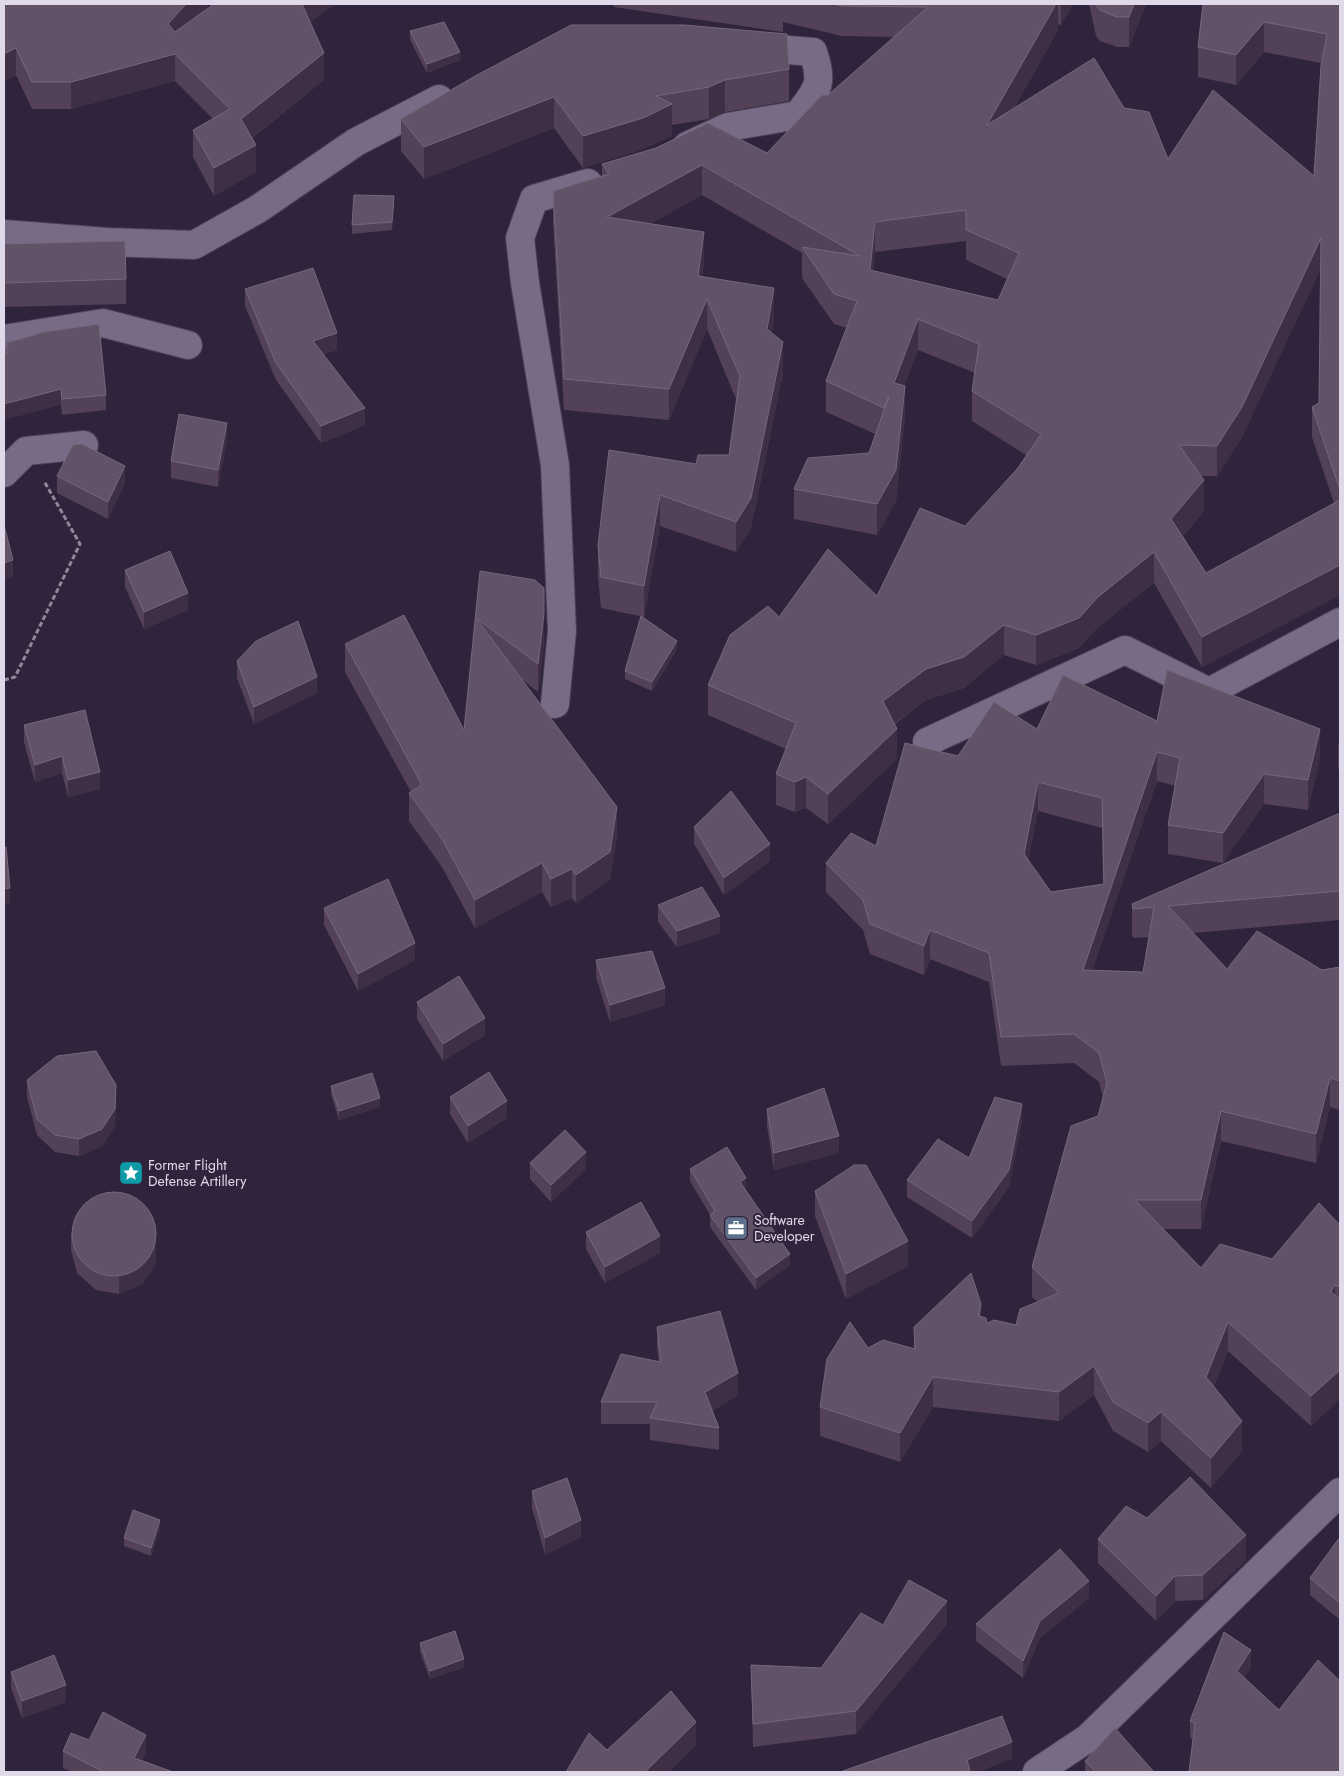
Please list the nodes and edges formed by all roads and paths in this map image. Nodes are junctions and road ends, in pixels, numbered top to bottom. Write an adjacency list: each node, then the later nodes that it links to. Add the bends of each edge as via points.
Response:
1 (724, 45): 3 (street, via 814,52 821,73 814,94 798,115 728,127)
2 (459, 90): 5 (street, via 356,142 258,209 194,245)
3 (667, 156)
4 (614, 175): 13 (street, via 534,199 520,238 555,465 562,631)
5 (4, 234)
6 (4, 339): 7 (street, via 103,323)
7 (188, 345)
8 (84, 445): 9 (street)
9 (26, 451): 10 (street); 12 (path, via 80,544 15,676)
10 (4, 473)
11 (1340, 622): 14 (street, via 1209,692 1125,650)
12 (4, 680)
13 (555, 704)
14 (927, 742)
15 (1340, 1492): 16 (street, via 1088,1738)
16 (1037, 1772)

